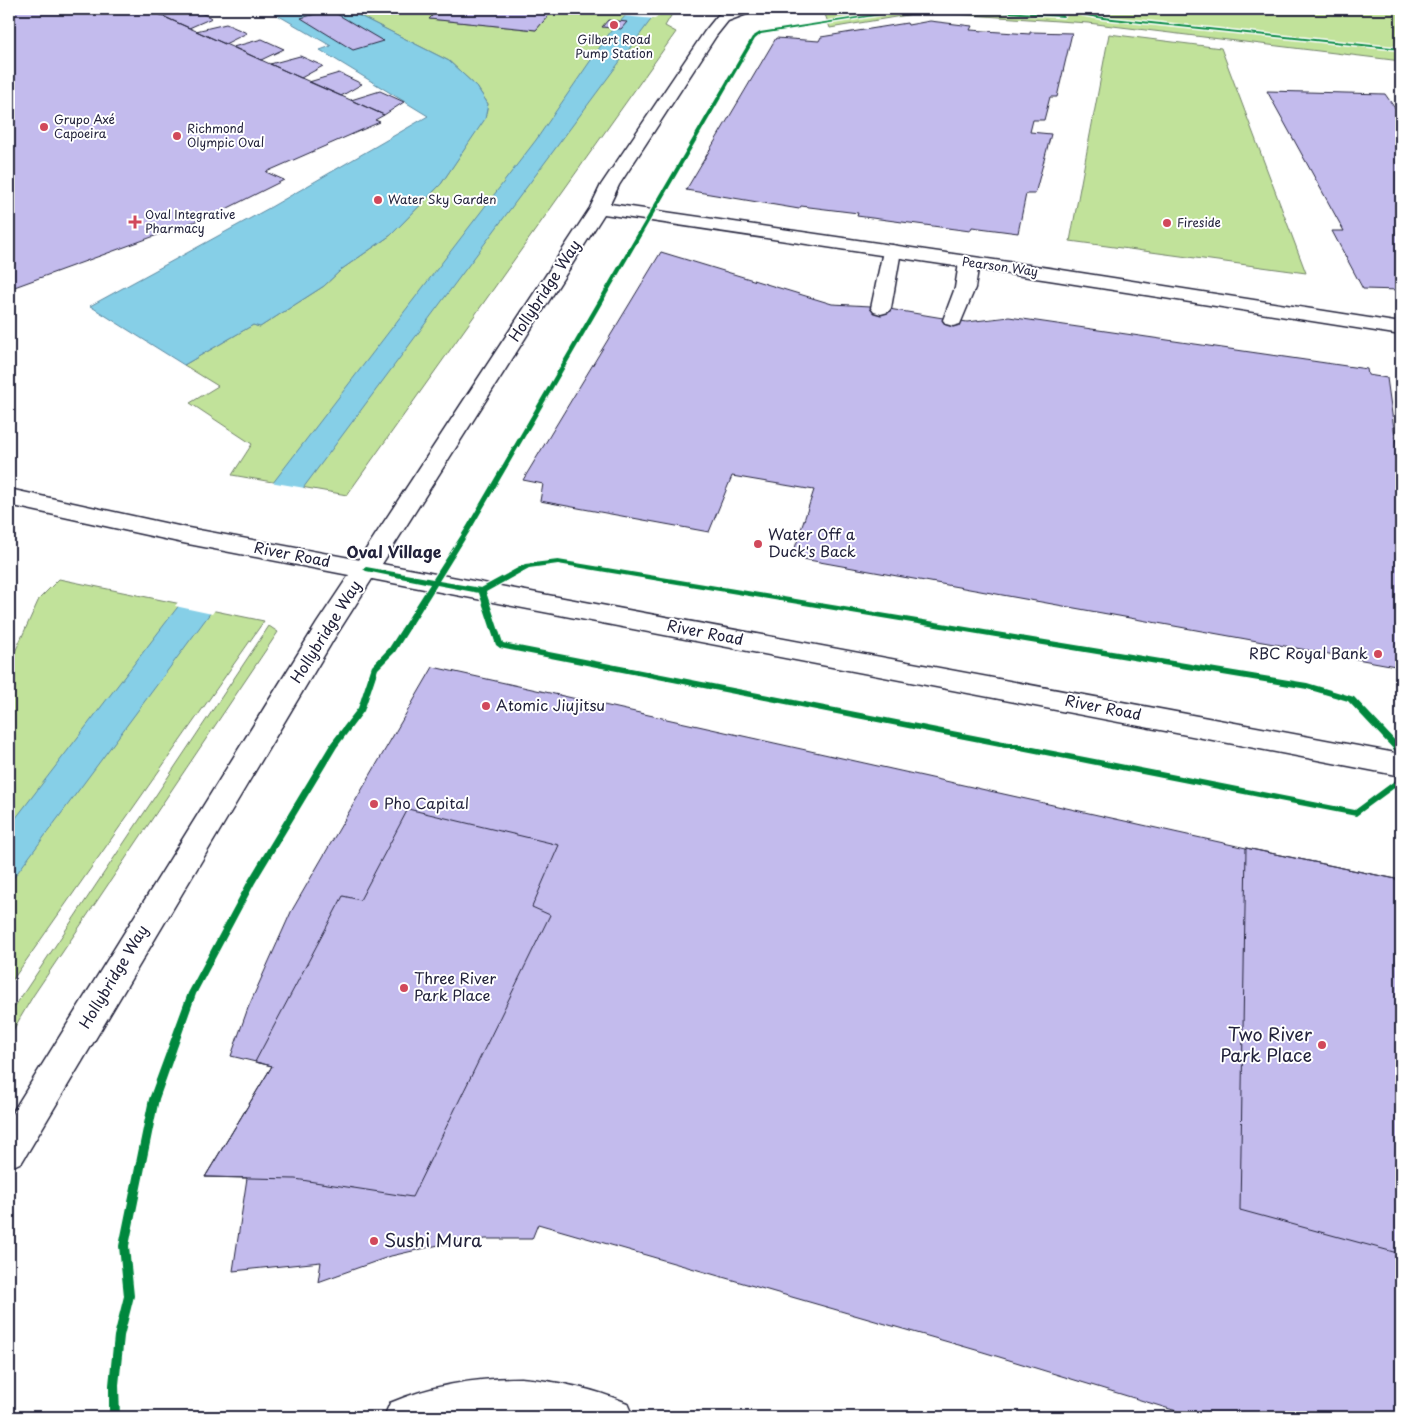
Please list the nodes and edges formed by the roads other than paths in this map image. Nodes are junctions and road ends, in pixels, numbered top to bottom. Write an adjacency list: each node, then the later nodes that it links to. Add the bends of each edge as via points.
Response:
1 (747, 9): 2 (street, Hollybridge Way, via 723,18 710,34 610,185)
2 (599, 208): 3 (street, Pearson Way); 9 (street, Hollybridge Way)
3 (892, 251): 4 (street, Pearson Way); 5 (street)
4 (969, 263): 6 (street); 7 (street, Pearson Way)
5 (881, 308)
6 (954, 320)
7 (1401, 330)
8 (9, 498): 9 (street, River Road)
9 (366, 569): 10 (street, River Road); 11 (street, Hollybridge Way)
10 (1401, 765)
11 (9, 1150)
12 (404, 1417): 13 (street, via 473,1401 515,1398 559,1403)
13 (613, 1417)

